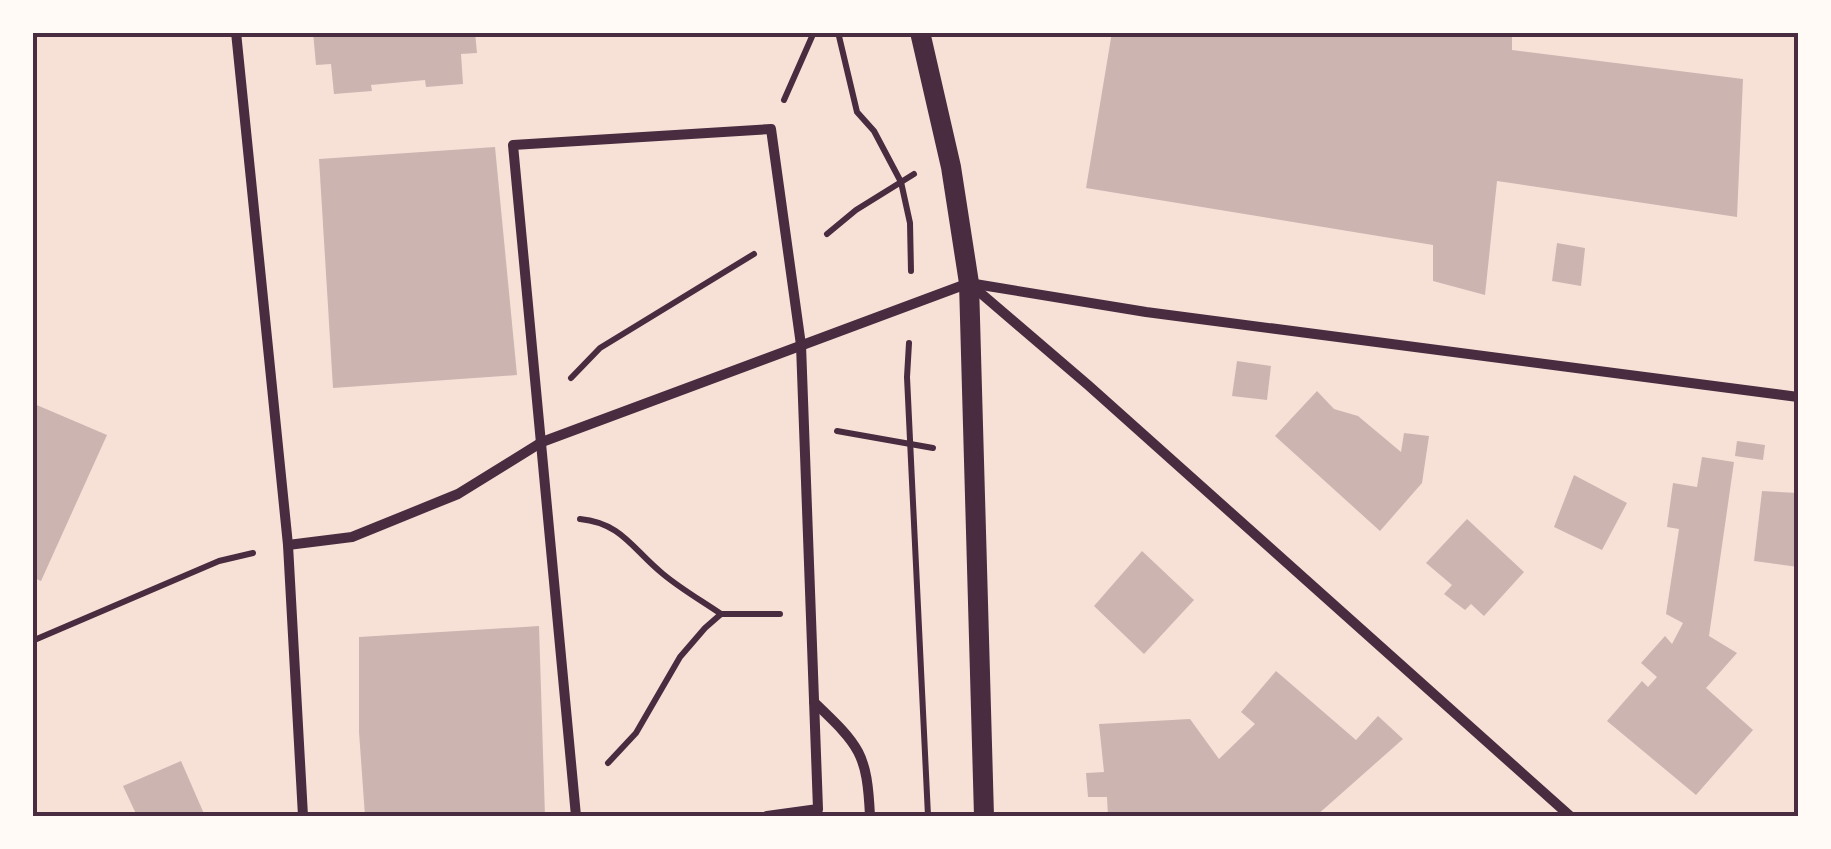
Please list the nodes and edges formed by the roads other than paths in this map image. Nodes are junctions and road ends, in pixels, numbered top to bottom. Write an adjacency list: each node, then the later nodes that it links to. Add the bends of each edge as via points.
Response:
1 (236, 32): 7 (street)
2 (920, 32): 3 (main road)
3 (969, 284): 4 (street); 5 (street); 13 (main road); 14 (street)
4 (801, 346): 6 (street); 6 (street, via 771,129 513,145); 8 (street)
5 (1798, 397)
6 (542, 442): 7 (street, via 458,494 352,537); 10 (street)
7 (288, 545): 9 (street)
8 (814, 702): 11 (street, via 818,808); 12 (street, via 854,740 868,770)
9 (303, 816)
10 (576, 816)
11 (767, 816)
12 (870, 816)
13 (984, 816)
14 (1570, 816)

